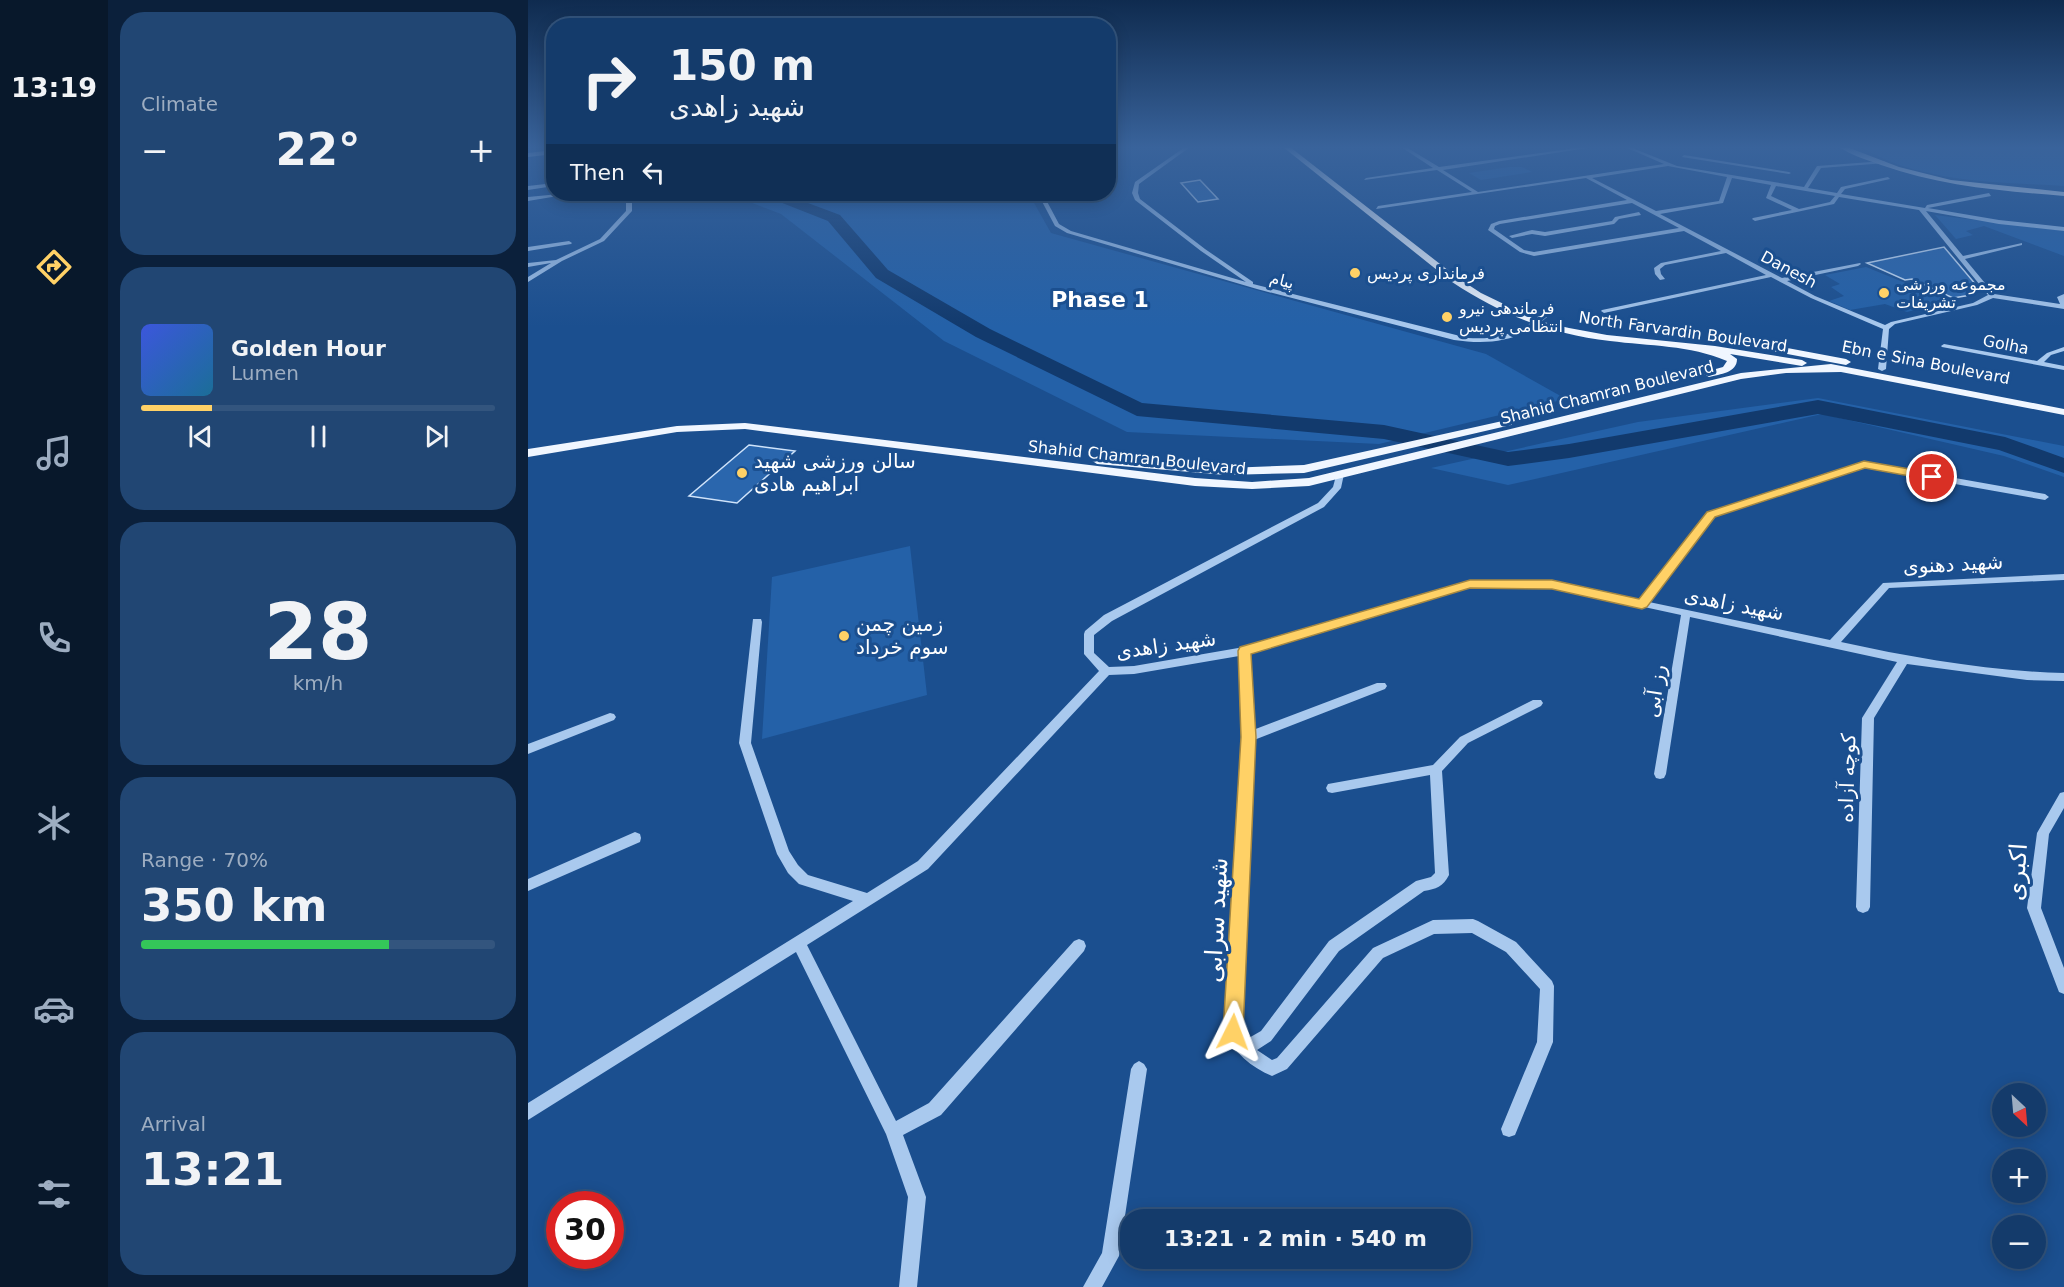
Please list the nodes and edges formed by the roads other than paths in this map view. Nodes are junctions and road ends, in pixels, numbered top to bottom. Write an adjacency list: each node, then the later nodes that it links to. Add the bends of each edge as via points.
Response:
1 (629, 207): 33 (street, via 602,240)
2 (1048, 207): 42 (street, پیام, via 1057,225 1069,232)
3 (1146, 207): 42 (street)
4 (1362, 207): 47 (main road, North Farvardin Boulevard, via 1478,295)
5 (1384, 207): 13 (street)
6 (1596, 207): 16 (street)
7 (1645, 207): 17 (street, Danesh)
8 (1691, 207): 17 (street)
9 (1790, 207): 15 (street)
10 (1815, 207): 15 (street)
11 (1915, 207): 14 (street)
12 (1926, 207): 14 (street)
13 (1378, 208): 36 (main road)
14 (1921, 208): 24 (street); 32 (street)
15 (1798, 211): 20 (street)
16 (1559, 213): 19 (street); 27 (street, via 1493,225 1491,230)
17 (1656, 213): 25 (street, Danesh)
18 (1639, 214): 23 (street)
19 (1567, 218)
20 (1755, 219)
21 (2064, 222): 24 (street)
22 (1575, 223): 23 (street)
23 (1583, 228): 27 (street, via 1545,234 1532,232)
24 (2051, 228): 26 (street)
25 (1685, 229): 27 (street, via 1542,254 1528,253); 31 (street, Danesh)
26 (2064, 229)
27 (1510, 239)
28 (569, 243): 30 (street)
29 (2020, 244): 32 (street)
30 (528, 249)
31 (1728, 251): 38 (street, Danesh); 39 (street, via 1663,264 1657,268)
32 (1963, 258): 44 (street)
33 (560, 260): 35 (street); 40 (street)
34 (1858, 264): 41 (street)
35 (528, 265)
36 (1455, 267)
37 (1464, 273): 47 (main road, North Farvardin Boulevard)
38 (1773, 275): 41 (street, Danesh); 46 (street)
39 (1662, 279)
40 (528, 280)
41 (1782, 280): 48 (street, Danesh)
42 (1259, 288): 47 (street, پیام, via 1474,342 1512,338)
43 (2064, 296): 45 (street, via 2060,297)
44 (1992, 297): 45 (street); 48 (street)
45 (2064, 307)
46 (1604, 310)
47 (1540, 320): 50 (main road, North Farvardin Boulevard, via 1607,338)
48 (1886, 328): 58 (street)
49 (1944, 345): 54 (street, Golha)
50 (1713, 346): 52 (main road, Shahid Chamran Boulevard); 52 (main road, North Farvardin Boulevard)
51 (2064, 350): 54 (street, via 2049,354)
52 (1738, 351): 53 (main road, North Farvardin Boulevard); 64 (main road, Shahid Chamran Boulevard, via 1727,369)
53 (1782, 355): 55 (main road, North Farvardin Boulevard); 58 (main road, Ebn e Sina Boulevard); 59 (main road, via 1774,367)
54 (2039, 363): 56 (street, Golha)
55 (1809, 364): 57 (main road, Ebn e Sina Boulevard)
56 (2064, 368)
57 (1840, 369): 59 (main road, Shahid Chamran Boulevard); 61 (main road, Ebn e Sina Boulevard)
58 (1882, 369): 60 (main road, Ebn e Sina Boulevard)
59 (1761, 372): 65 (main road, Shahid Chamran Boulevard)
60 (2064, 404)
61 (2064, 413)
62 (528, 444): 64 (main road, Shahid Chamran Boulevard, via 668,421 753,419 1216,472 1282,472)
63 (528, 453): 65 (main road, Shahid Chamran Boulevard, via 629,435 721,426 1223,485 1279,486)
64 (1330, 464): 65 (main road)
65 (1340, 474): 74 (street, شهید زاهدی, via 1337,488 1321,505 1108,618 1089,634 1089,654)
66 (2044, 497): 68 (street, via 1864,465 1711,515)
67 (2064, 577): 71 (street, شهید دهنوی, via 1886,585)
68 (1642, 604): 69 (street, شهید زاهدی); 72 (street, شهید زاهدی, via 1552,584 1470,584)
69 (1686, 613): 71 (street, شهید زاهدی); 82 (street, رز آبی)
70 (757, 622): 87 (street, via 745,743 783,854 804,880)
71 (1834, 643): 73 (street, شهید زاهدی)
72 (1244, 651): 74 (street, شهید زاهدی, via 1134,670); 79 (street, شهید سرابی)
73 (1904, 660): 75 (street, شهید زاهدی); 88 (street, کوچه آزاده, via 1868,718)
74 (1106, 671): 87 (street, via 923,865)
75 (2064, 677)
76 (1381, 686): 79 (street)
77 (1537, 703): 81 (street, via 1464,740)
78 (610, 717): 80 (street)
79 (1248, 737): 92 (street, شهید سرابی, via 1233,1032)
80 (528, 749)
81 (1436, 769): 83 (street); 92 (street, via 1442,875 1435,883 1421,885 1334,946 1266,1036)
82 (1660, 774)
83 (1332, 788)
84 (2064, 797): 91 (street, اکبری, via 2043,833 2034,908)
85 (635, 838): 86 (street)
86 (528, 885)
87 (869, 900): 89 (street)
88 (1863, 907)
89 (799, 944): 94 (street); 96 (street)
90 (1079, 946): 96 (street, via 935,1109)
91 (2064, 987)
92 (1244, 1049): 95 (street, via 1272,1068 1282,1064 1378,953 1433,927 1473,926 1511,947 1547,986 1545,1042)
93 (1139, 1069): 98 (street, via 1110,1256)
94 (528, 1112)
95 (1509, 1129)
96 (893, 1131): 97 (street, via 917,1197)
97 (908, 1287)
98 (1092, 1287)

